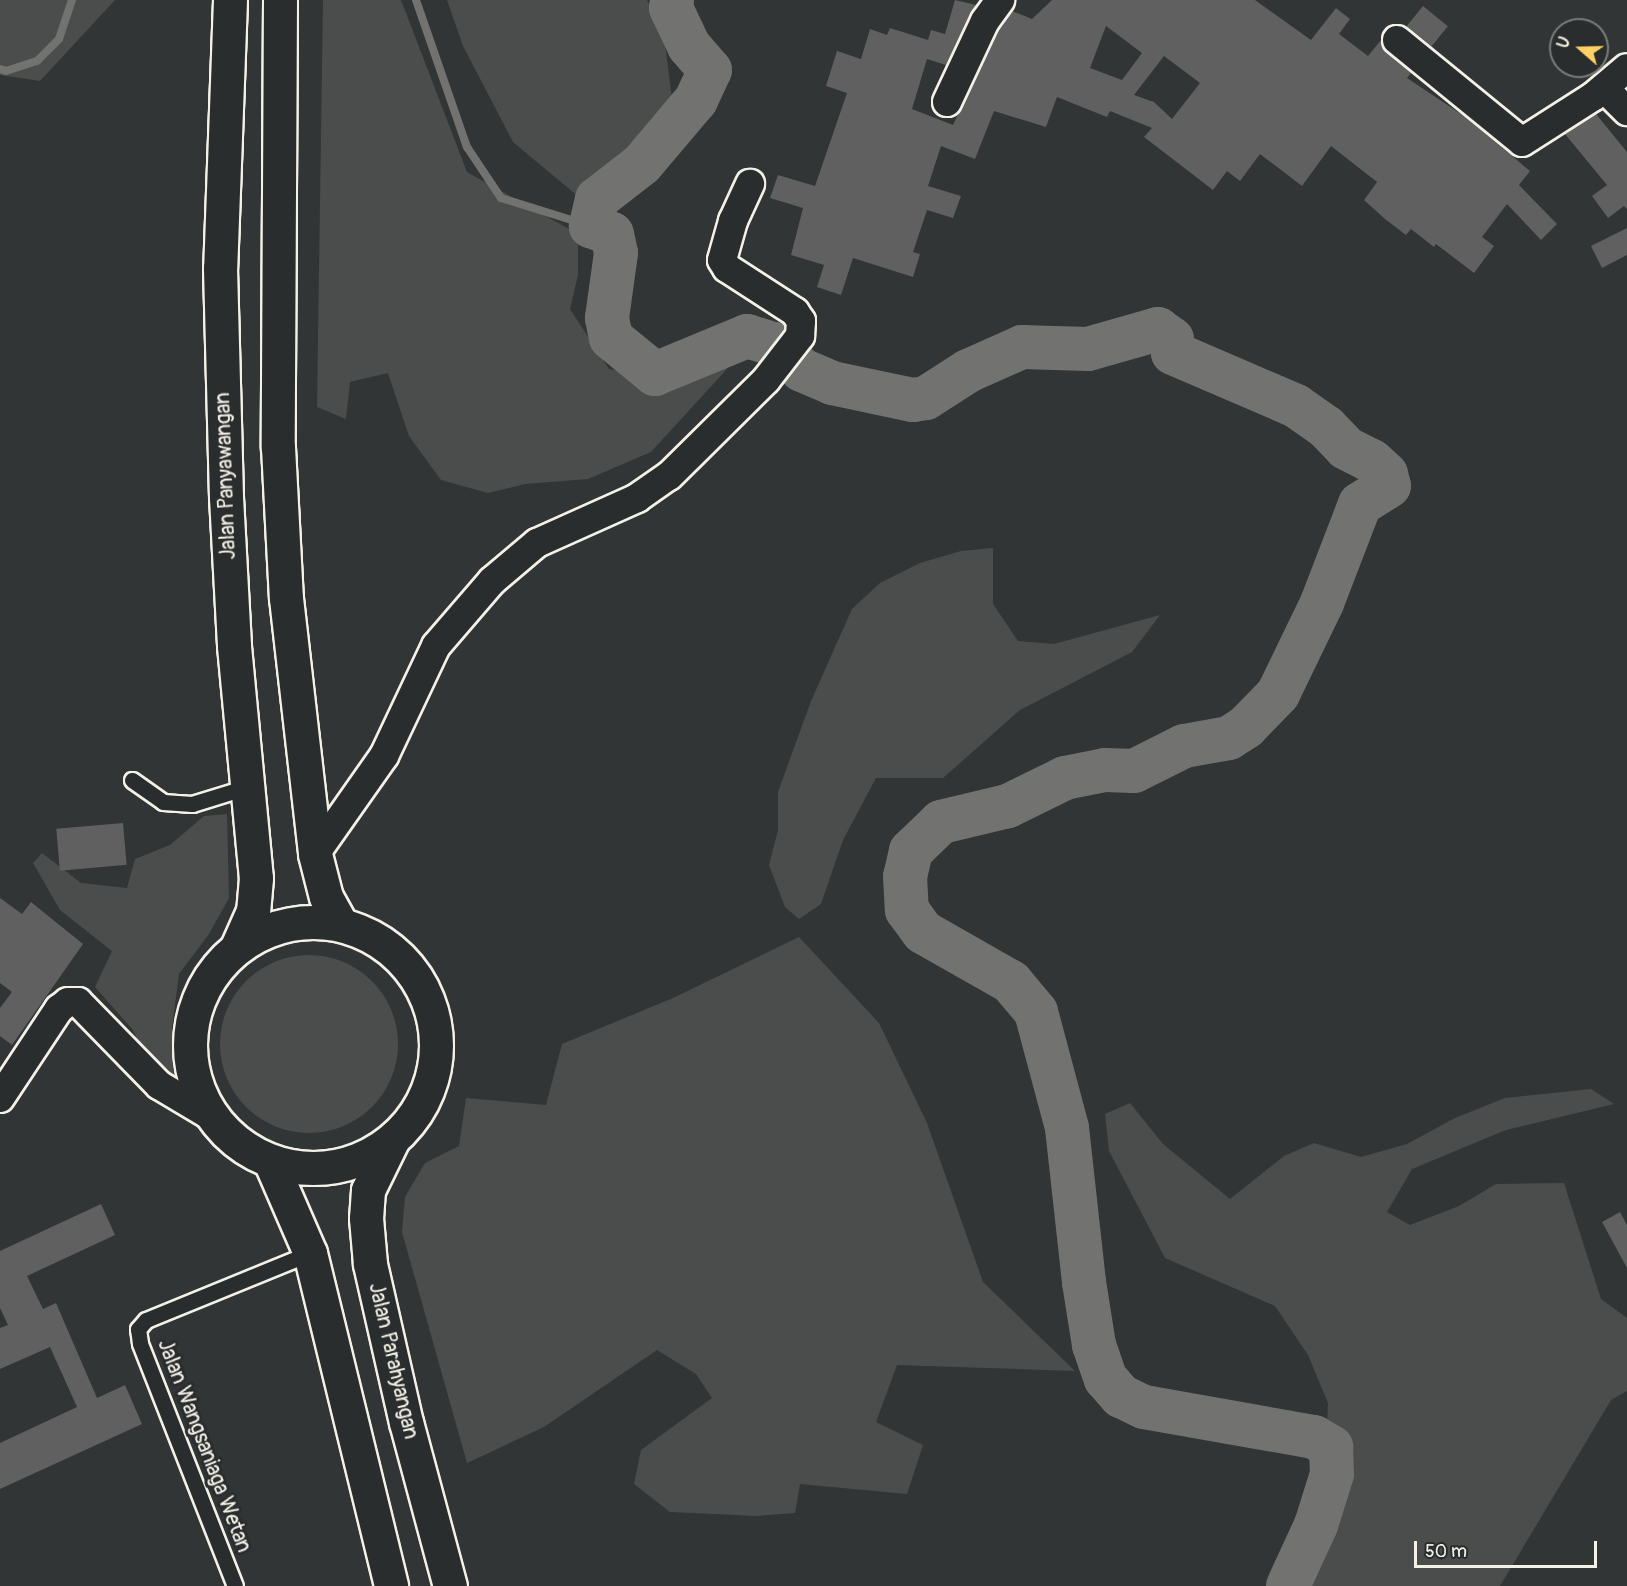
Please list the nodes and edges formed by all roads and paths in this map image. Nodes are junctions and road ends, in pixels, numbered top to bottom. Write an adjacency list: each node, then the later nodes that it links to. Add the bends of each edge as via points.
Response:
1 (230, 0): 11 (main road, Jalan Panyawangan, via 220,268 226,497)
2 (280, 0): 12 (main road, via 278,447 286,598)
3 (1000, 0): 7 (street, via 985,21)
4 (1397, 40): 6 (street, via 1522,142)
5 (1627, 68): 6 (street)
6 (1604, 88): 8 (street)
7 (947, 102)
8 (1627, 111)
9 (750, 184): 12 (street, via 733,221 722,260 727,268 795,312 801,321 800,336 766,380 669,476 637,498 537,543 492,581 436,646 384,756)
10 (132, 780): 11 (lane, via 163,802 192,804)
11 (247, 786): 14 (main road, Jalan Panyawangan, via 256,894)
12 (315, 854): 13 (main road, via 326,897)
13 (341, 924): 14 (main road, via 305,921 269,928); 17 (main road, via 377,938 406,963 426,996 436,1034 433,1072 419,1108)
14 (237, 947): 16 (main road, via 211,974 195,1008 190,1036 195,1082)
15 (0, 1098): 16 (street, via 59,1009 68,1002 78,1002 159,1085)
16 (211, 1116): 18 (main road, via 237,1143)
17 (394, 1138): 18 (main road, via 366,1156 335,1167 302,1168); 22 (main road, Jalan Parahyangan, via 368,1190 370,1264 406,1422)
18 (270, 1161): 19 (main road)
19 (310, 1253): 20 (lane, Jalan Wangsaniaga Wetan, via 146,1320 138,1329 151,1373); 21 (main road)
20 (236, 1586)
21 (391, 1586)
22 (450, 1586)

